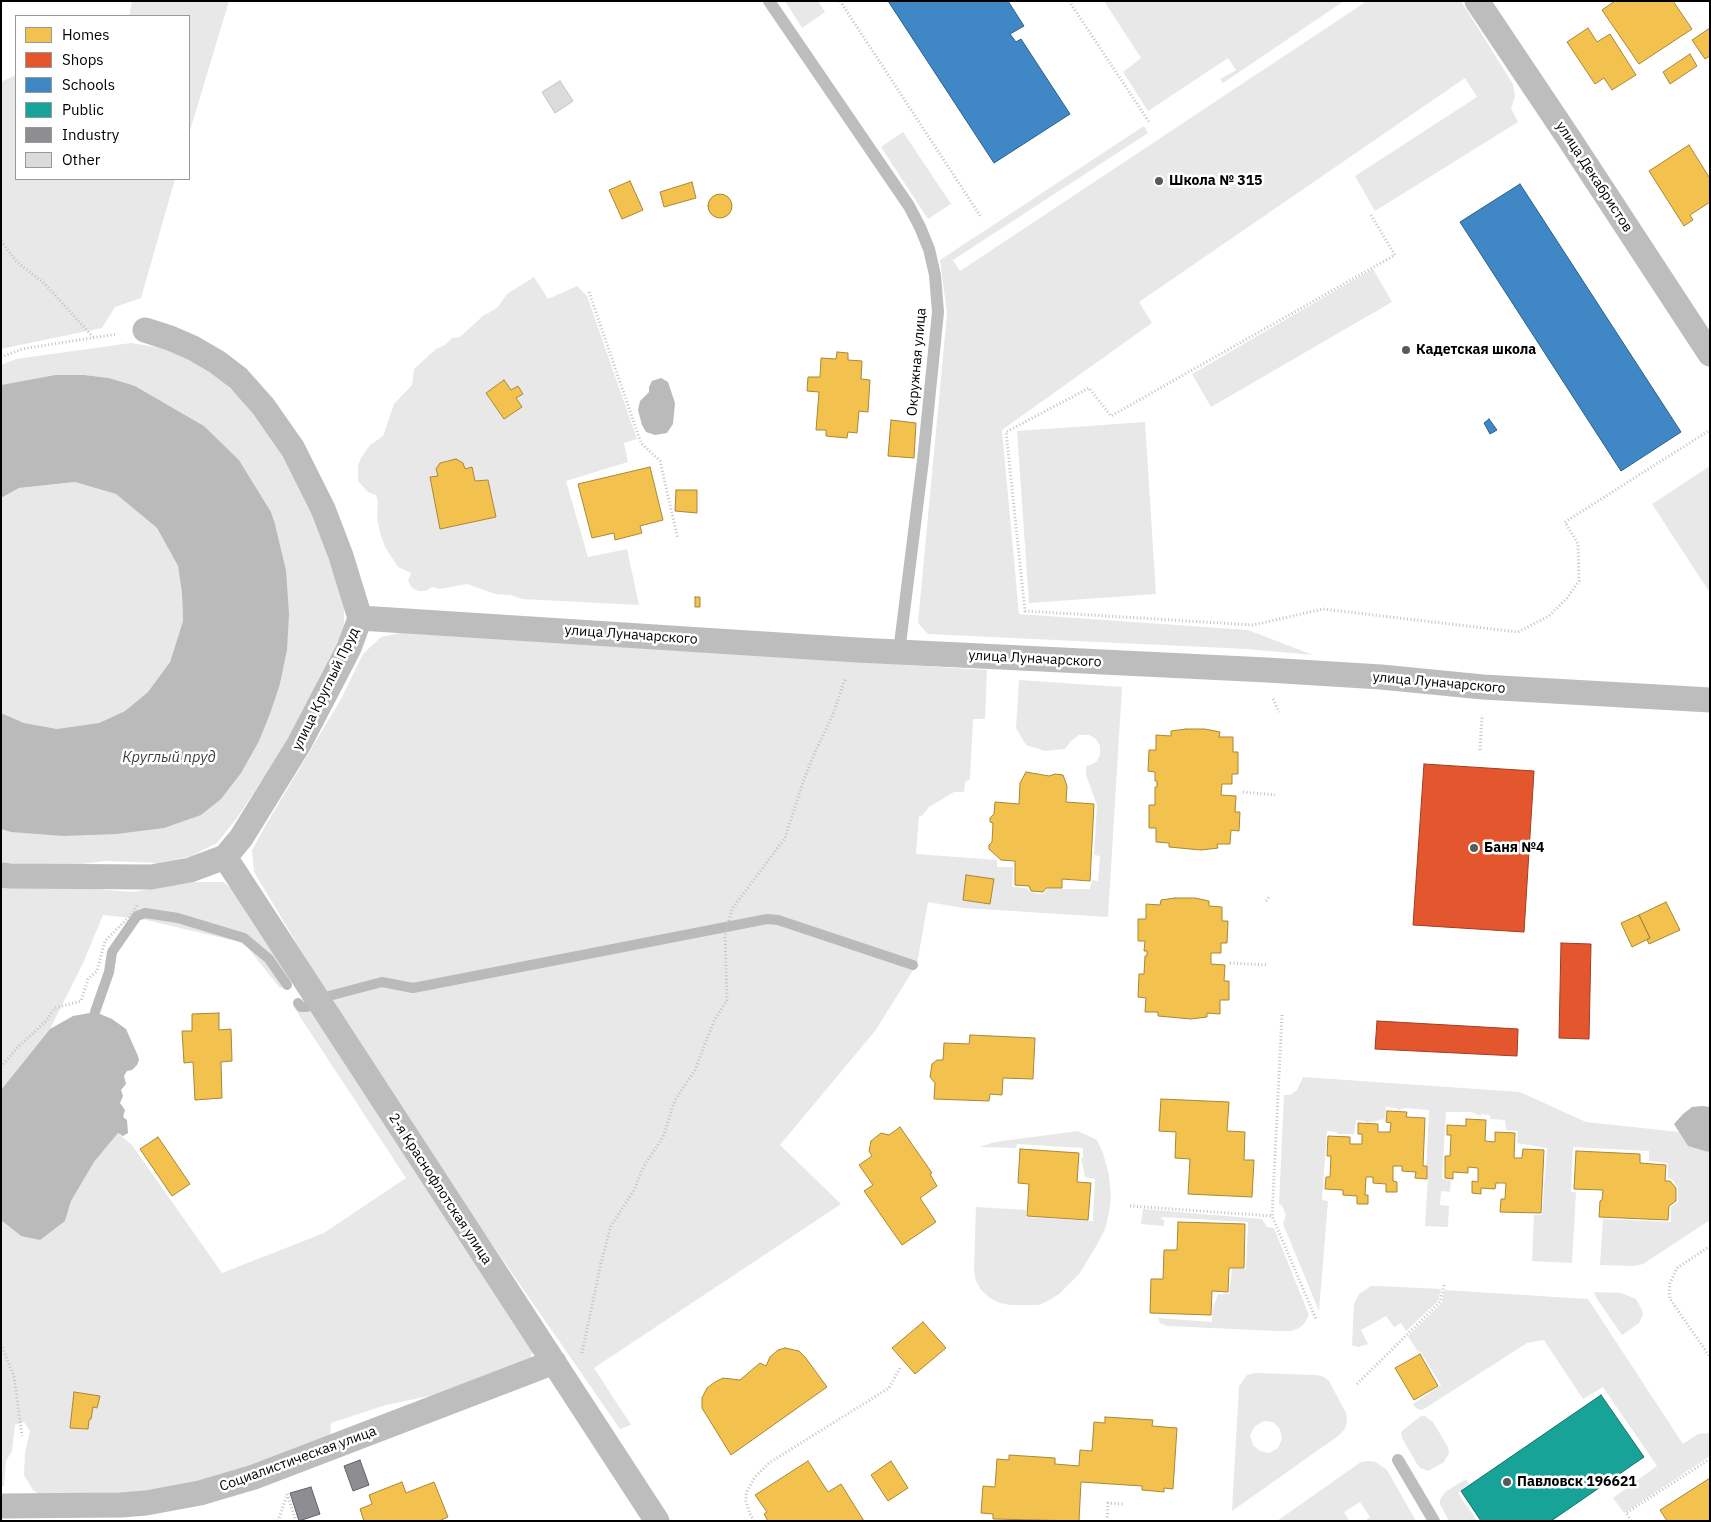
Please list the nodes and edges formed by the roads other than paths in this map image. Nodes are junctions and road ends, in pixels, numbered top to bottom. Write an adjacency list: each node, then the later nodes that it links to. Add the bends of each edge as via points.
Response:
1 (768, 1): 6 (lane, Окружная улица, via 909,206 929,249 935,275 938,312)
2 (1477, 1): 4 (street, улица Декабристов)
3 (145, 330): 5 (street, улица Круглый Пруд, via 178,341 217,362 238,378 264,406 293,449 323,509)
4 (1710, 354)
5 (360, 618): 6 (street, улица Луначарского); 8 (street, улица Круглый Пруд, via 338,670 299,744 241,838)
6 (899, 652): 7 (street, улица Луначарского, via 1267,670)
7 (1710, 700)
8 (225, 856): 9 (street, улица Круглый Пруд, via 190,870 151,877); 10 (street, 2-я Краснофлотская улица)
9 (1, 875)
10 (561, 1372): 12 (street, Социалистическая улица, via 200,1493 121,1505); 13 (street, 2-я Краснофлотская улица)
11 (1398, 1460): 14 (lane)
12 (1, 1506)
13 (657, 1521)
14 (1434, 1521)

